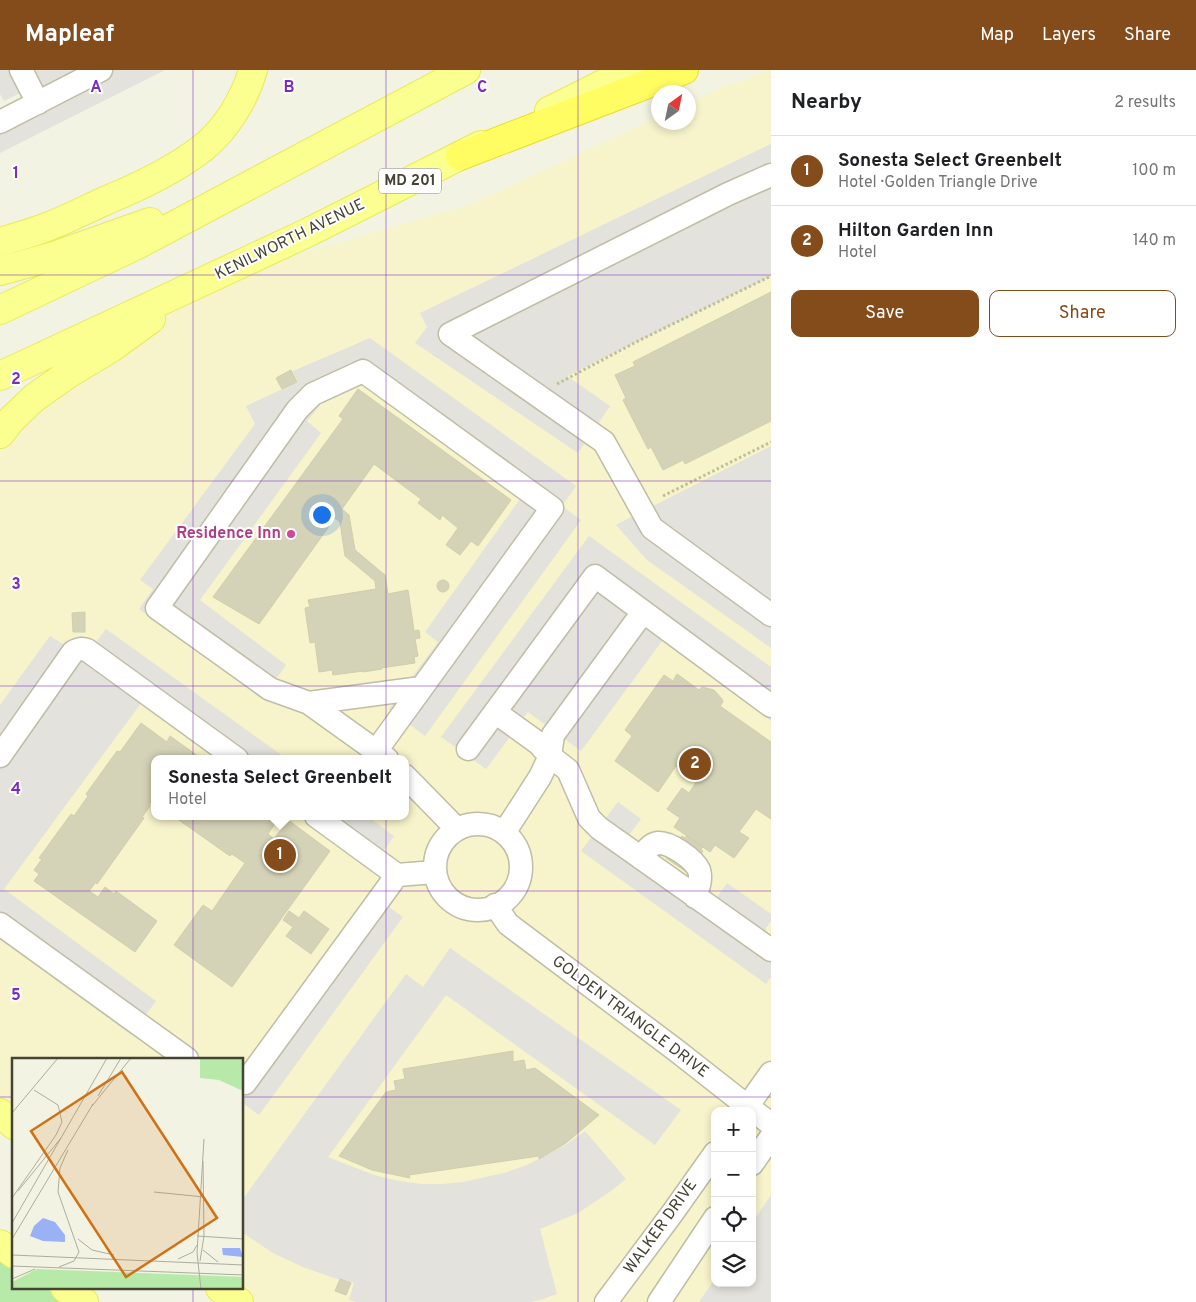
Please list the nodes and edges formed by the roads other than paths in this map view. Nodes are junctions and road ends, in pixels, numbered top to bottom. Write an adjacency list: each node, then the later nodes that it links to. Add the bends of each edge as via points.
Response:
1 (21, 70): 7 (street)
2 (101, 70): 7 (street)
3 (253, 70): 12 (main road, via 229,119 188,158 138,187 46,227)
4 (466, 70): 11 (main road)
5 (631, 70): 9 (main road, KENILWORTH AVENUE / MD 201)
6 (684, 70): 9 (highway)
7 (38, 103): 8 (street)
8 (0, 122)
9 (460, 156): 14 (main road, KENILWORTH AVENUE / MD 201)
10 (771, 175): 19 (street, via 450,334 604,442 652,528)
11 (252, 185): 13 (main road, via 54,256); 15 (main road, via 139,244)
12 (0, 242)
13 (0, 271)
14 (202, 282): 16 (main road, KENILWORTH AVENUE / MD 201); 17 (main road, via 111,348 34,398)
15 (0, 310)
16 (0, 376)
17 (0, 434)
18 (644, 612): 22 (street); 23 (street, via 595,576); 28 (street, via 553,734)
19 (771, 615)
20 (422, 688): 21 (street); 21 (street, via 552,508 363,371 312,394 297,410 157,608 270,689); 26 (street)
21 (309, 703): 26 (street)
22 (771, 706)
23 (495, 712): 24 (street); 28 (street, via 538,742)
24 (468, 749)
25 (231, 755): 27 (street, via 87,650 78,649)
26 (382, 755)
27 (0, 756)
28 (550, 756): 32 (street); 37 (street, via 568,770 589,818 599,828)
29 (409, 780): 31 (street)
30 (321, 820): 34 (street)
31 (458, 829): 32 (street, via 468,824 485,824); 33 (street, via 441,843)
32 (504, 833): 35 (street, via 520,858 520,871 514,890)
33 (435, 872): 34 (street); 35 (street, via 439,886 454,903 470,909 487,909)
34 (397, 875): 40 (street)
35 (495, 905): 41 (street, GOLDEN TRIANGLE DRIVE, via 508,924 677,1051)
36 (0, 924): 38 (street)
37 (771, 950)
38 (184, 1058)
39 (771, 1073): 42 (street)
40 (244, 1083)
41 (743, 1107)
42 (746, 1107)
43 (0, 1113): 45 (main road)
44 (756, 1115): 46 (street, GOLDEN TRIANGLE DRIVE)
45 (12, 1124)
46 (771, 1124)
47 (0, 1132): 49 (main road)
48 (771, 1137): 51 (street)
49 (12, 1140)
50 (711, 1158): 59 (street, WALKER DRIVE)
51 (756, 1158)
52 (711, 1224): 60 (street)
53 (0, 1244): 54 (main road)
54 (12, 1253)
55 (68, 1290): 57 (main road)
56 (223, 1290): 58 (main road)
57 (84, 1302)
58 (239, 1302)
59 (606, 1302)
60 (659, 1302)

